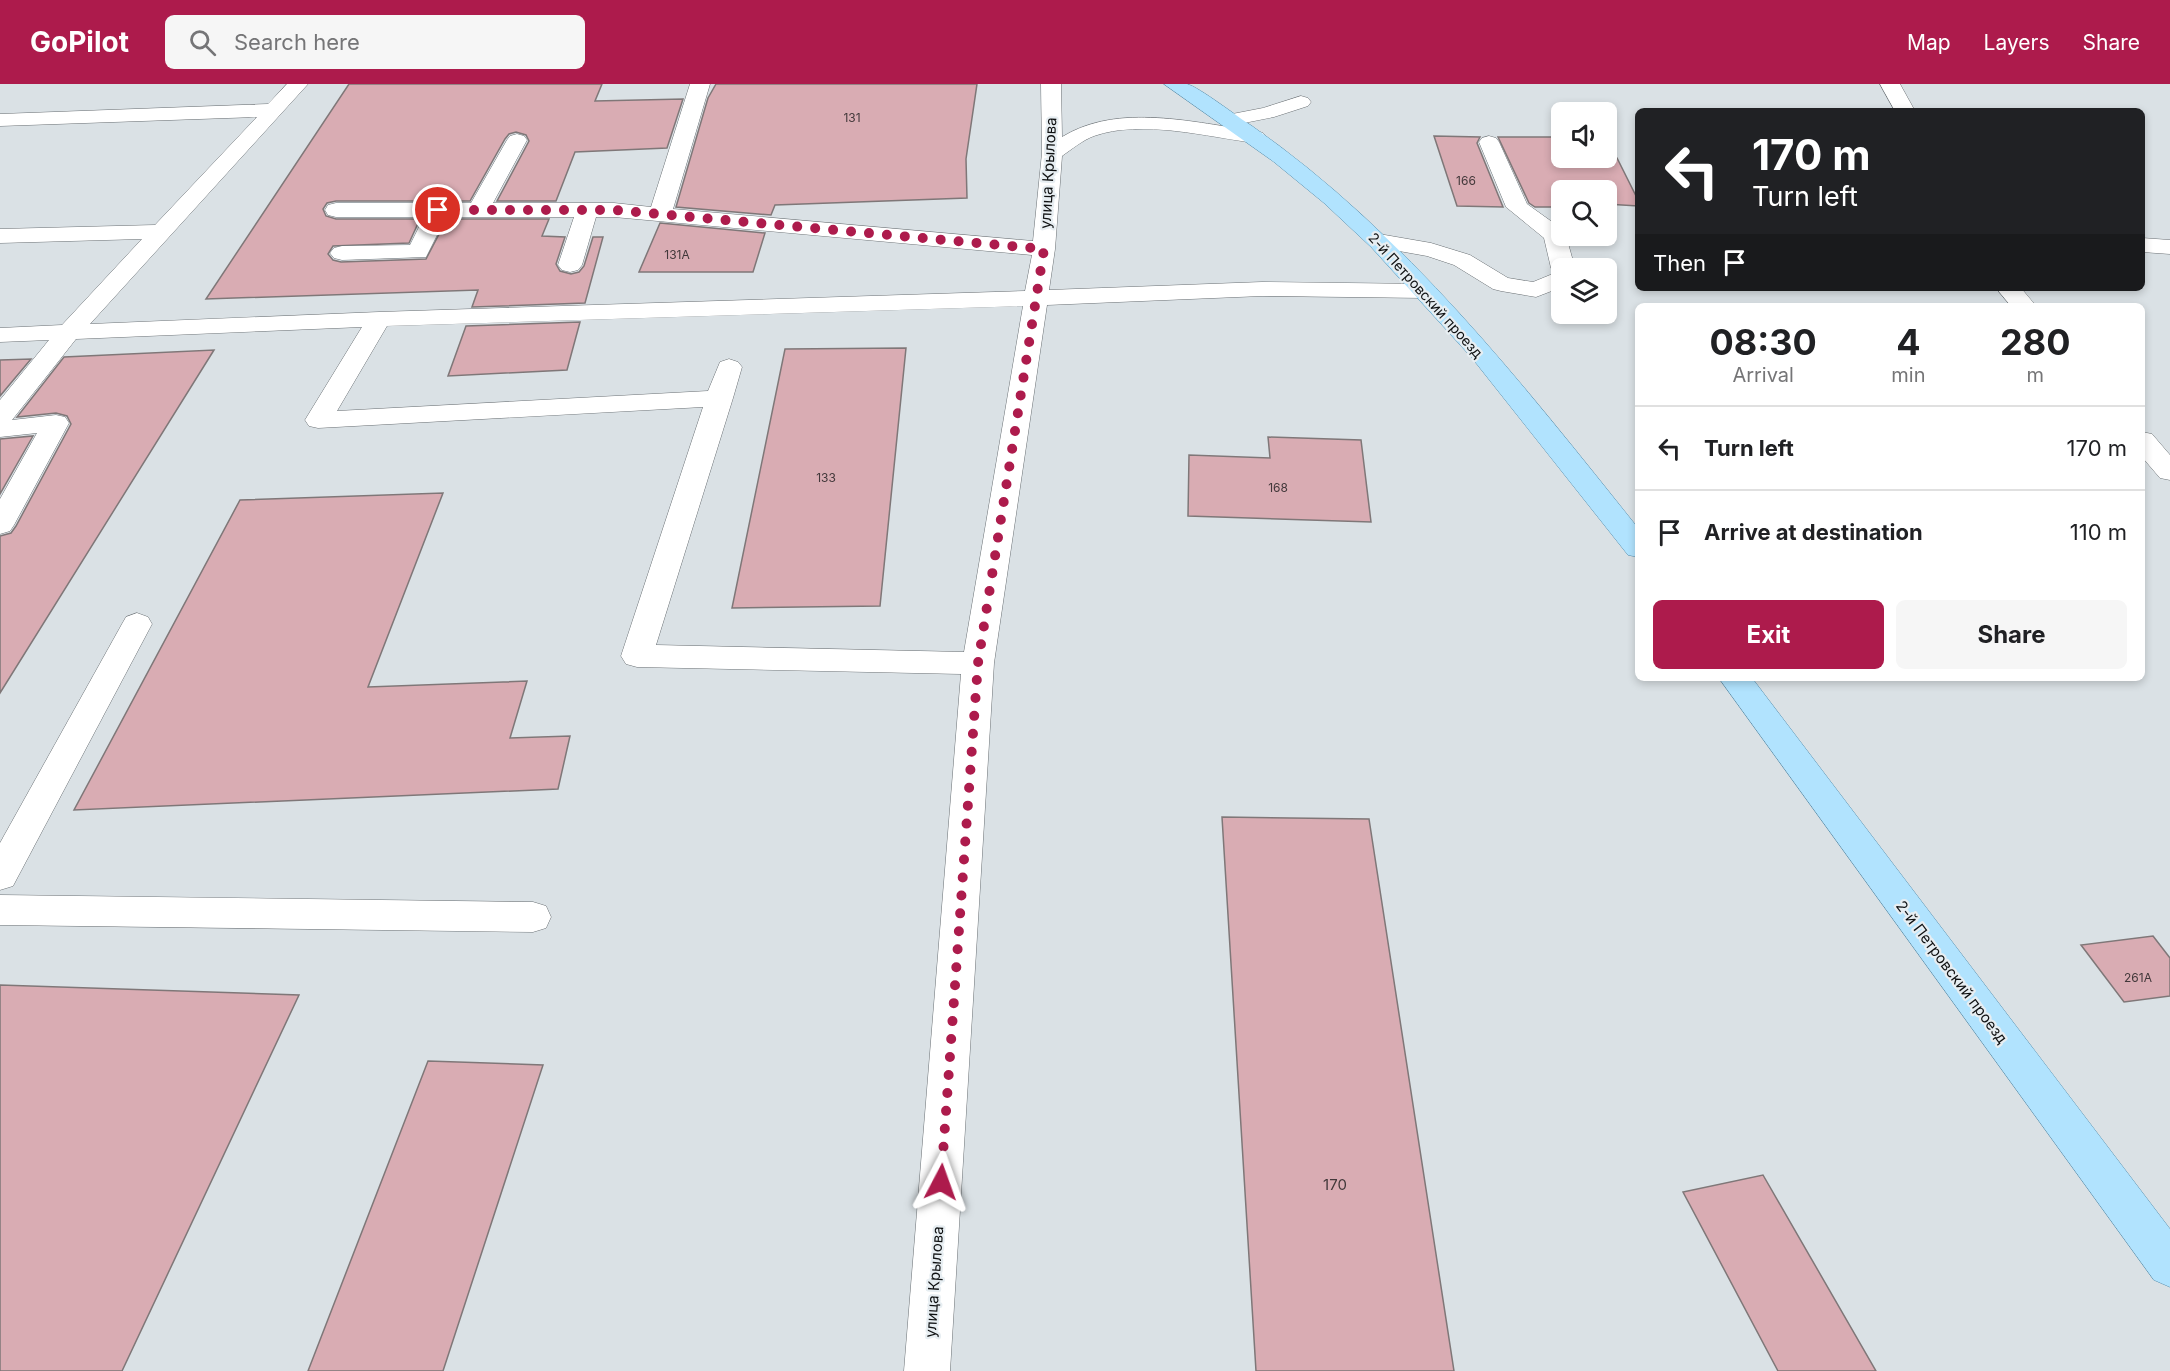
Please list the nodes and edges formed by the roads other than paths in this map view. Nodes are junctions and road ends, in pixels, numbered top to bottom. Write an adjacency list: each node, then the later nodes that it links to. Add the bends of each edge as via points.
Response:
1 (298, 84): 8 (street)
2 (700, 84): 19 (street)
3 (1051, 84): 14 (street, улица Крылова)
4 (1174, 84): 10 (main road, 2-й Петровский проезд)
5 (1890, 84): 7 (street)
6 (1301, 102): 10 (street)
7 (1903, 108)
8 (274, 110): 9 (street); 20 (street)
9 (0, 120)
10 (1229, 120): 11 (main road, 2-й Петровский проезд)
11 (1256, 137): 14 (street, via 1125,124 1087,132); 22 (main road, 2-й Петровский проезд)
12 (517, 140): 17 (street)
13 (1489, 142): 27 (street, via 1517,207 1555,235)
14 (1052, 153): 25 (street, улица Крылова)
15 (336, 210): 16 (street)
16 (438, 210): 17 (street); 26 (street, via 418,252)
17 (478, 210): 18 (street)
18 (587, 210): 19 (street); 28 (street)
19 (660, 214): 25 (street)
20 (162, 232): 21 (street); 35 (street)
21 (0, 236)
22 (1378, 242): 29 (street, via 1431,250 1462,260 1501,284 1536,290); 30 (main road, 2-й Петровский проезд)
23 (2145, 245): 24 (street)
24 (2170, 247)
25 (1044, 249): 32 (street, улица Крылова)
26 (342, 254)
27 (1561, 258)
28 (570, 265)
29 (1551, 283)
30 (1425, 291): 32 (street, via 1262,289); 44 (main road, 2-й Петровский проезд, via 1545,429)
31 (2011, 291): 33 (street)
32 (1036, 298): 34 (street); 46 (street, улица Крылова)
33 (2021, 303)
34 (379, 319): 35 (street); 38 (street, via 318,420)
35 (69, 332): 36 (street); 39 (street)
36 (0, 336)
37 (729, 367): 38 (street)
38 (720, 398): 46 (street, via 637,656)
39 (0, 417)
40 (0, 429): 43 (street, via 56,423)
41 (2145, 443): 42 (street)
42 (2170, 472)
43 (0, 525)
44 (1635, 544)
45 (137, 624): 48 (street)
46 (978, 663): 52 (street, улица Крылова)
47 (1737, 681): 51 (main road, 2-й Петровский проезд)
48 (0, 876)
49 (0, 910): 50 (street)
50 (533, 917)
51 (2170, 1265)
52 (927, 1371)

